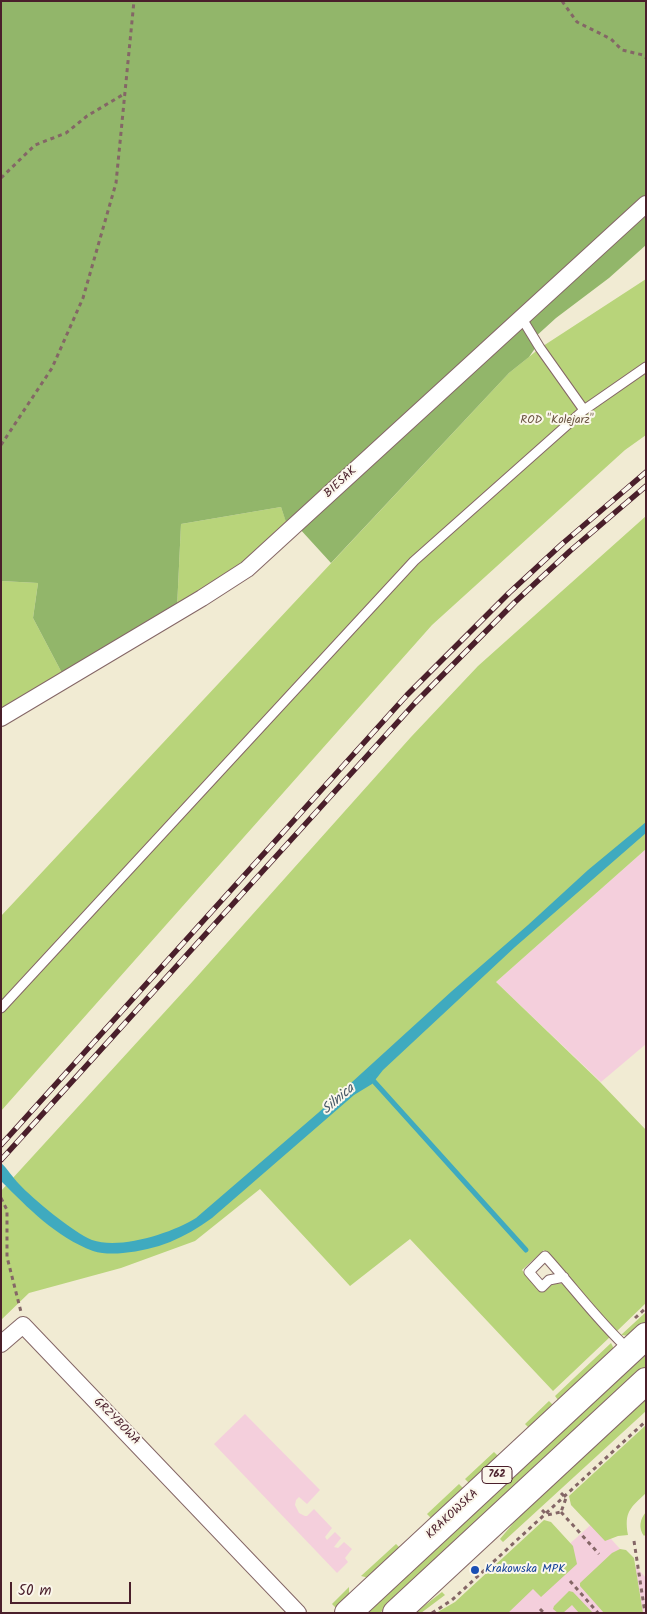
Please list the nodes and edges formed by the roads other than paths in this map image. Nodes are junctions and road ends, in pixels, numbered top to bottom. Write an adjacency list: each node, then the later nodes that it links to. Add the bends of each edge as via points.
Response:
1 (646, 204): 2 (street, BIESAK)
2 (521, 317): 4 (lane); 5 (street, BIESAK, via 247,570)
3 (646, 367): 4 (lane)
4 (584, 410): 6 (lane, via 414,561)
5 (1, 718)
6 (1, 1008)
7 (564, 1277): 9 (lane, via 615,1337)
8 (1, 1344): 11 (street, GRZYBOWA, via 23,1325)
9 (638, 1344): 12 (main road, KRAKOWSKA / 762)
10 (646, 1380): 13 (main road, 762)
11 (298, 1613)
12 (348, 1613)
13 (396, 1613)

